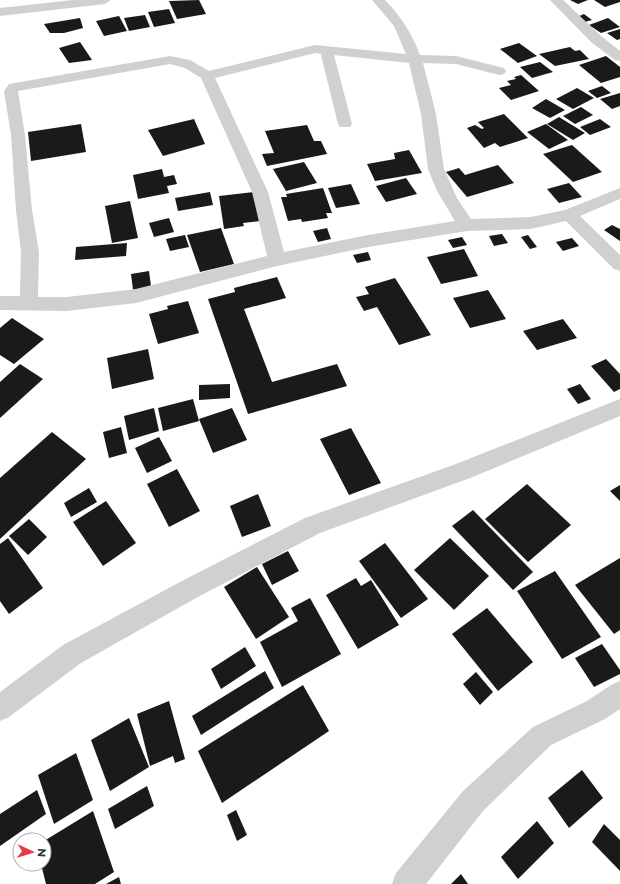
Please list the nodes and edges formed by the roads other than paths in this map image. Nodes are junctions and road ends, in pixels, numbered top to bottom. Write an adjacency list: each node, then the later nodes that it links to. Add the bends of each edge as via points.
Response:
1 (105, 0): 4 (street)
2 (378, 0): 7 (street, via 404,32)
3 (556, 0): 6 (street, via 596,39)
4 (0, 12)
5 (326, 50): 7 (street); 9 (street, via 306,50); 11 (street, via 334,71 336,95)
6 (620, 58)
7 (414, 59): 8 (street, via 456,60); 14 (street, via 428,113 436,169 453,208)
8 (499, 70)
9 (207, 76): 10 (street, via 192,64 170,60 23,85 14,87); 15 (street, via 260,192)
10 (5, 95): 18 (street, via 17,121 30,252)
11 (345, 124)
12 (620, 193): 13 (street)
13 (569, 215): 14 (street, via 531,224); 16 (street)
14 (467, 225): 15 (street, via 368,241)
15 (277, 260): 18 (street, via 136,296 67,304)
16 (620, 265)
17 (0, 303): 18 (street)
18 (29, 303)
19 (620, 407): 21 (street, via 462,471 313,525 72,654)
20 (620, 694): 22 (street, via 596,710 542,736 474,801)
21 (0, 708)
22 (407, 884)

